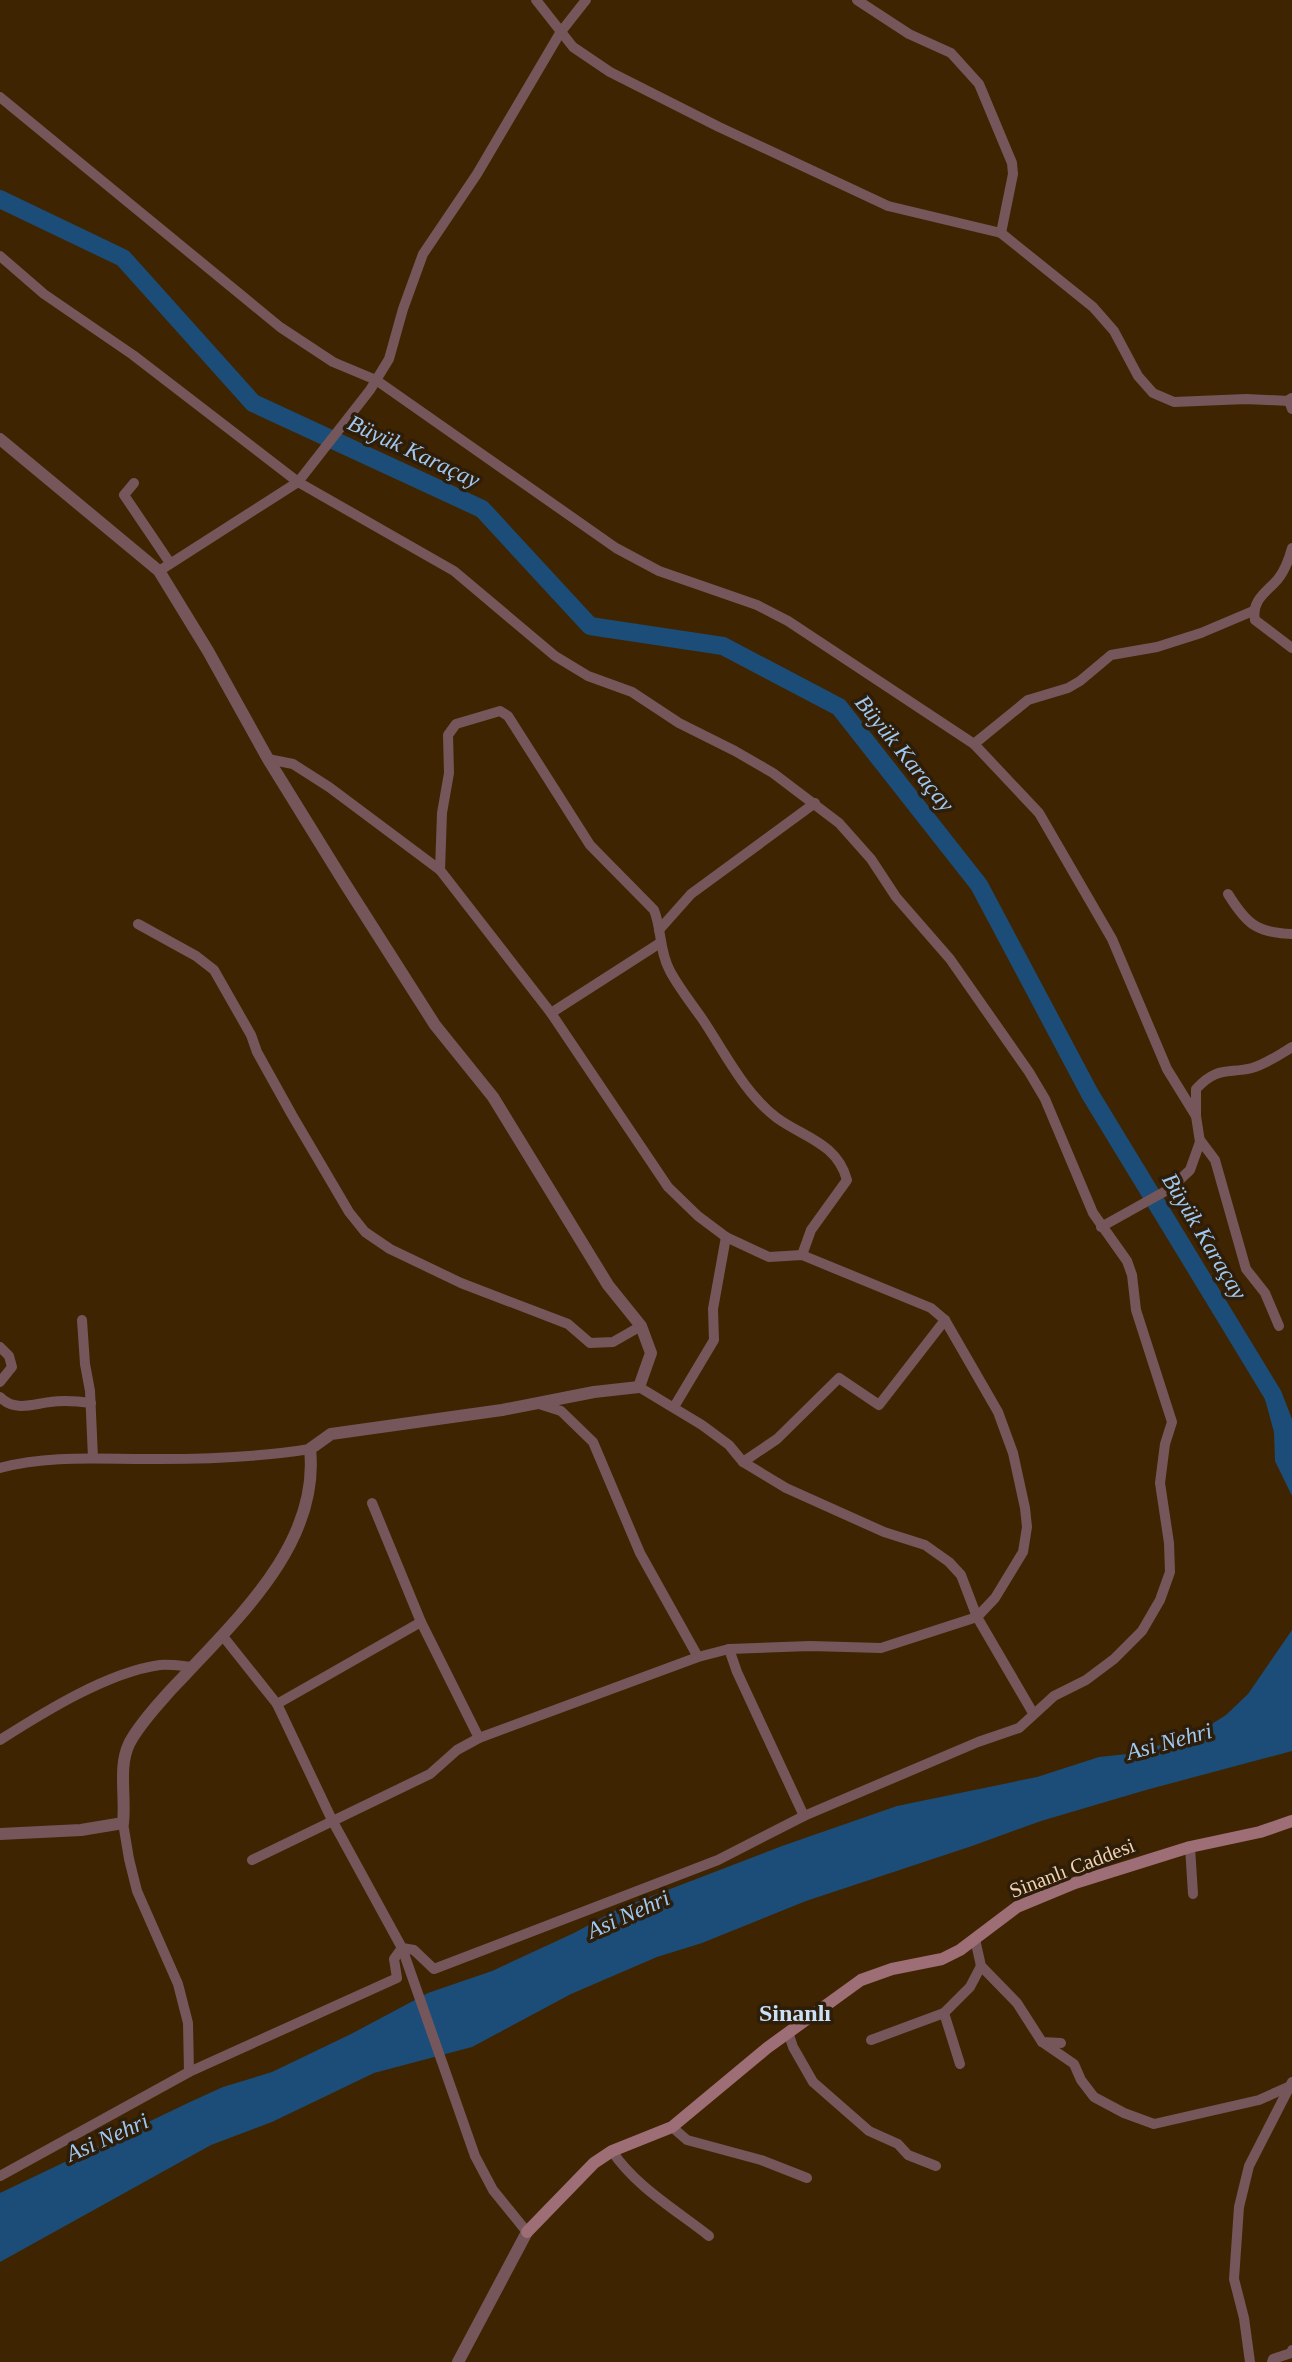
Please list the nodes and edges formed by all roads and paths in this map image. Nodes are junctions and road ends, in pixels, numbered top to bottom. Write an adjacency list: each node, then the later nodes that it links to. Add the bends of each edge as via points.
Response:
1 (536, 0): 4 (street)
2 (586, 0): 4 (street)
3 (856, 0): 6 (street, via 909,34 951,53 979,84 1012,163)
4 (560, 33): 6 (street, via 610,72 888,206); 8 (street, via 477,174 423,254 389,359)
5 (0, 97): 8 (street, via 280,327 333,362)
6 (1001, 233): 9 (street, via 1093,307 1153,393 1174,402 1246,399)
7 (0, 256): 11 (street, via 44,294 133,355)
8 (376, 380): 11 (street); 17 (street, via 616,548 659,571 757,605 788,621)
9 (1291, 403)
10 (0, 439): 14 (street)
11 (298, 482): 14 (street); 19 (street, via 454,570 555,656 588,676 632,692)
12 (134, 483): 14 (street, via 124,495)
13 (1292, 548): 15 (street, via 1279,578 1261,595)
14 (164, 567): 18 (street)
15 (1253, 611): 16 (street, via 1255,620); 17 (street, via 1157,647 1111,655 1068,688 1028,700)
16 (1292, 648)
17 (974, 744): 28 (street, via 1039,813 1112,939 1167,1069)
18 (268, 759): 20 (street, via 293,764 329,787); 35 (street, via 435,1025 493,1097 608,1285)
19 (816, 803): 23 (street, via 691,894); 30 (street, via 872,859 1029,1072)
20 (440, 870): 23 (street, via 449,734 456,724 500,711 508,716 590,845 654,910); 26 (street)
21 (1228, 894): 24 (street, via 1254,926)
22 (138, 924): 35 (street, via 214,970 292,1115 365,1232 461,1283 568,1324 590,1343 613,1342)
23 (659, 930): 25 (street)
24 (1292, 934)
25 (660, 943): 26 (street); 32 (street, via 670,970 747,1086 777,1118 813,1137 843,1166 847,1180 811,1230)
26 (551, 1013): 31 (street, via 668,1187)
27 (1292, 1047): 28 (street, via 1252,1068 1223,1070 1205,1079 1196,1089)
28 (1196, 1116): 29 (street)
29 (1200, 1139): 30 (street, via 1189,1170 1171,1188); 36 (street, via 1215,1160 1246,1269 1265,1293)
30 (1101, 1227): 56 (street, via 1127,1261 1136,1310 1172,1422 1160,1483 1170,1572 1142,1631 1114,1659)
31 (726, 1237): 32 (street, via 769,1257); 43 (street, via 713,1309 714,1340)
32 (802, 1255): 33 (street, via 932,1308)
33 (945, 1320): 46 (street, via 879,1405 839,1378 777,1439); 49 (street, via 998,1412 1013,1452 1027,1527 1023,1552 995,1598)
34 (82, 1321): 41 (street)
35 (641, 1326): 39 (street, via 651,1353)
36 (1279, 1326)
37 (0, 1348): 38 (street, via 12,1367)
38 (0, 1382)
39 (639, 1387): 42 (street); 43 (street)
40 (0, 1397): 41 (street, via 24,1407 71,1400)
41 (91, 1403): 45 (street)
42 (539, 1404): 44 (street, via 331,1434); 53 (street, via 561,1411 593,1442 640,1553)
43 (674, 1407): 46 (street, via 729,1444)
44 (310, 1449): 45 (street, via 264,1456); 51 (street, via 307,1499 293,1541)
45 (93, 1458): 47 (street)
46 (743, 1462): 49 (street, via 786,1488 884,1532 925,1545 961,1575)
47 (0, 1468)
48 (372, 1503): 50 (street)
49 (977, 1617): 52 (street, via 881,1648); 56 (street)
50 (421, 1622): 55 (street); 57 (street)
51 (222, 1635): 54 (street); 55 (street)
52 (729, 1649): 53 (street); 59 (street)
53 (698, 1657): 57 (street)
54 (192, 1667): 58 (street, via 162,1665 110,1681); 61 (street, via 130,1741 124,1769)
55 (277, 1704): 60 (street)
56 (1033, 1713): 59 (street, via 1019,1728)
57 (479, 1738): 60 (street, via 430,1774)
58 (0, 1740)
59 (804, 1816): 68 (street, via 718,1860 434,1969 414,1950)
60 (332, 1821): 65 (street); 68 (street)
61 (124, 1823): 63 (street); 76 (street, via 137,1891 178,1984 188,2022)
62 (1290, 1826): 64 (main road, Sinanlı Caddesi)
63 (0, 1834)
64 (1190, 1847): 66 (street); 67 (main road, Sinanlı Caddesi, via 1034,1900)
65 (252, 1860)
66 (1193, 1894)
67 (975, 1939): 69 (street); 71 (main road, Sinanlı Caddesi, via 942,1959 861,1980)
68 (402, 1948): 76 (street, via 394,1959 397,1978); 83 (street, via 475,2156 493,2190)
69 (981, 1966): 70 (street, via 970,1987); 73 (street, via 1017,2003)
70 (944, 2013): 72 (street); 75 (street)
71 (788, 2032): 78 (main road, Sinanlı Caddesi); 80 (street, via 813,2082 869,2131)
72 (871, 2040)
73 (1042, 2042): 74 (street); 77 (street, via 1074,2064 1094,2097 1154,2124 1259,2100)
74 (1061, 2043)
75 (960, 2064)
76 (189, 2072): 81 (street)
77 (1290, 2085): 87 (street, via 1250,2166 1239,2207 1234,2279)
78 (672, 2127): 79 (main road, Sinanlı Caddesi); 82 (street, via 687,2140)
79 (612, 2151): 83 (main road, Sinanlı Caddesi, via 594,2163); 84 (street, via 642,2185)
80 (936, 2166)
81 (0, 2176)
82 (807, 2178)
83 (527, 2232): 86 (street, Sinanlı Caddesi)
84 (709, 2236)
85 (1292, 2350): 88 (street)
86 (457, 2362)
87 (1250, 2362)
88 (1272, 2362)

